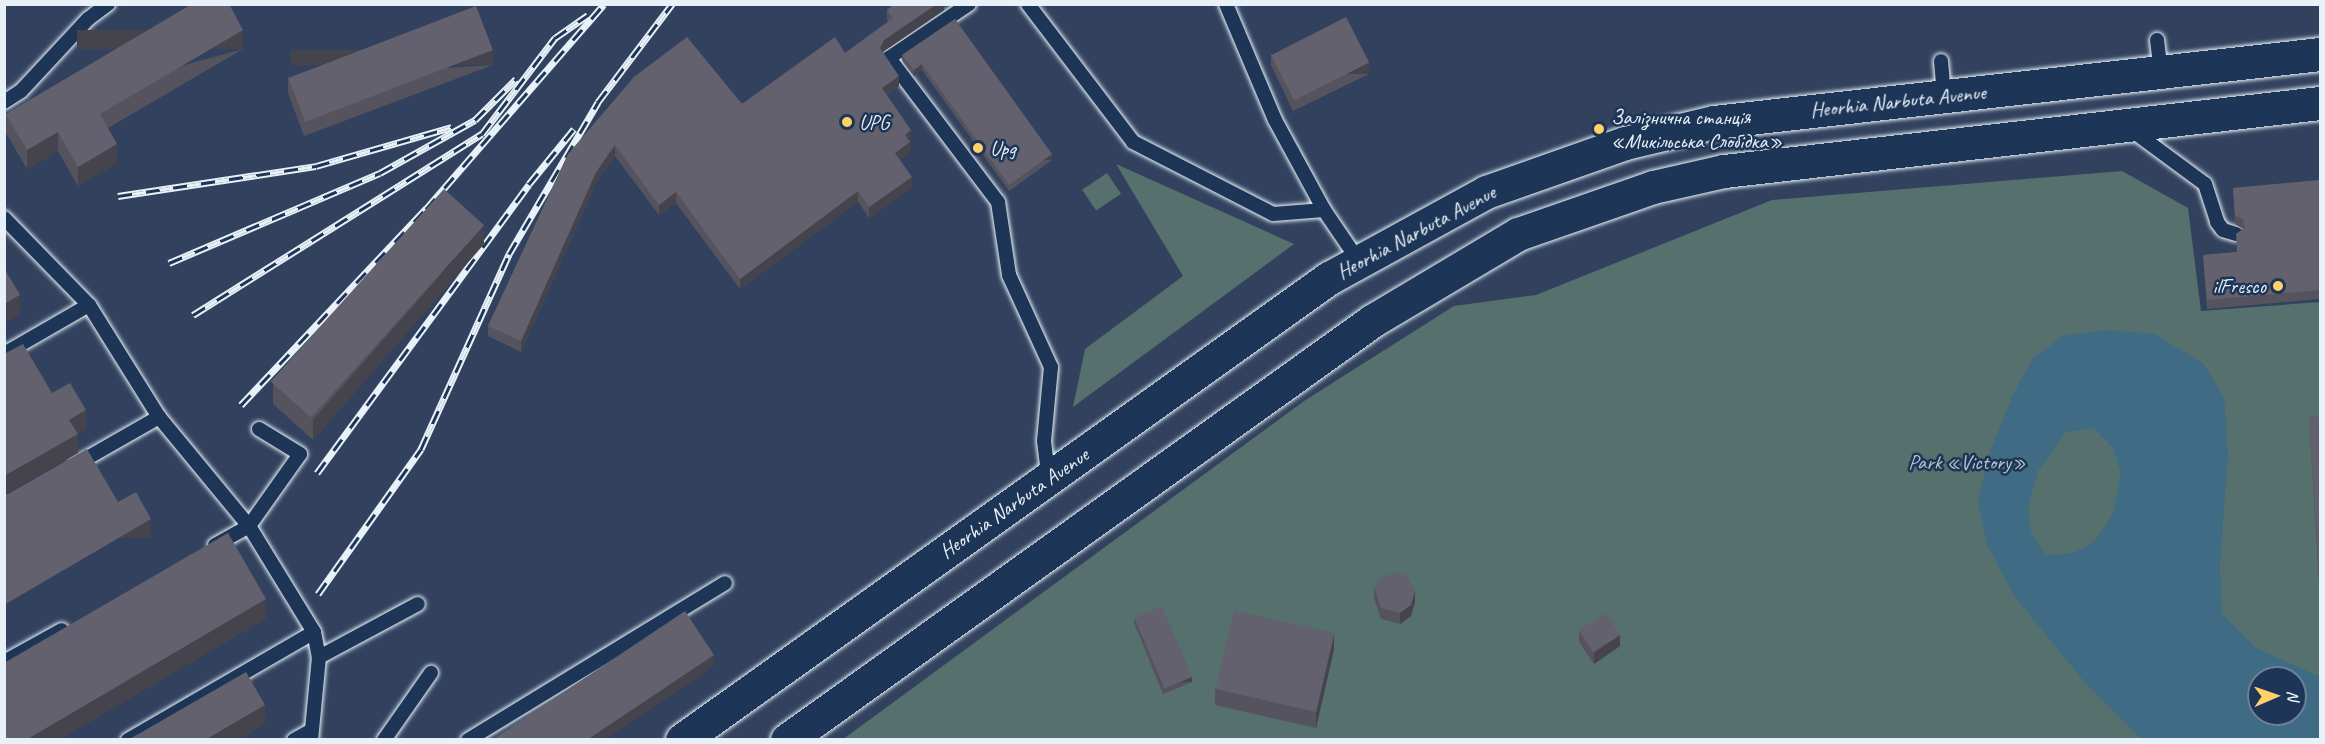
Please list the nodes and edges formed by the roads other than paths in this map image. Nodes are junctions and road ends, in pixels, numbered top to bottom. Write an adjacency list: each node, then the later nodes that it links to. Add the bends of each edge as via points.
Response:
1 (108, 4): 8 (lane, via 88,19 21,91)
2 (969, 4): 20 (lane, via 889,58 998,202 1009,275 1051,367 1044,441)
3 (1028, 4): 11 (lane, via 1133,142 1273,214)
4 (1226, 4): 11 (lane, via 1275,120)
5 (2320, 54): 7 (main road, Heorhia Narbuta Avenue, via 2159,56)
6 (1941, 61): 7 (lane)
7 (1944, 96): 14 (main road, Heorhia Narbuta Avenue, via 1714,122 1624,143 1486,192)
8 (4, 102)
9 (2320, 103): 10 (main road)
10 (2125, 125): 13 (lane, via 2205,184 2217,222 2223,230); 36 (main road, via 1724,171 1653,187 1518,234 1372,321)
11 (1324, 210): 14 (lane)
12 (4, 218): 15 (lane)
13 (2236, 234)
14 (1358, 260): 20 (main road, Heorhia Narbuta Avenue)
15 (89, 305): 16 (lane); 17 (lane)
16 (4, 354)
17 (159, 417): 19 (lane); 21 (lane)
18 (260, 429): 21 (lane, via 300,454)
19 (66, 470)
20 (1049, 478): 35 (main road, Heorhia Narbuta Avenue)
21 (249, 525): 22 (lane); 26 (lane)
22 (198, 554)
23 (725, 583): 34 (lane)
24 (418, 604): 27 (lane)
25 (76, 622): 28 (lane)
26 (314, 632): 27 (lane); 31 (lane)
27 (319, 657): 30 (lane)
28 (4, 662)
29 (430, 673): 33 (lane)
30 (310, 735): 32 (lane)
31 (128, 740)
32 (294, 740)
33 (384, 740)
34 (468, 740)
35 (682, 740)
36 (787, 740)

